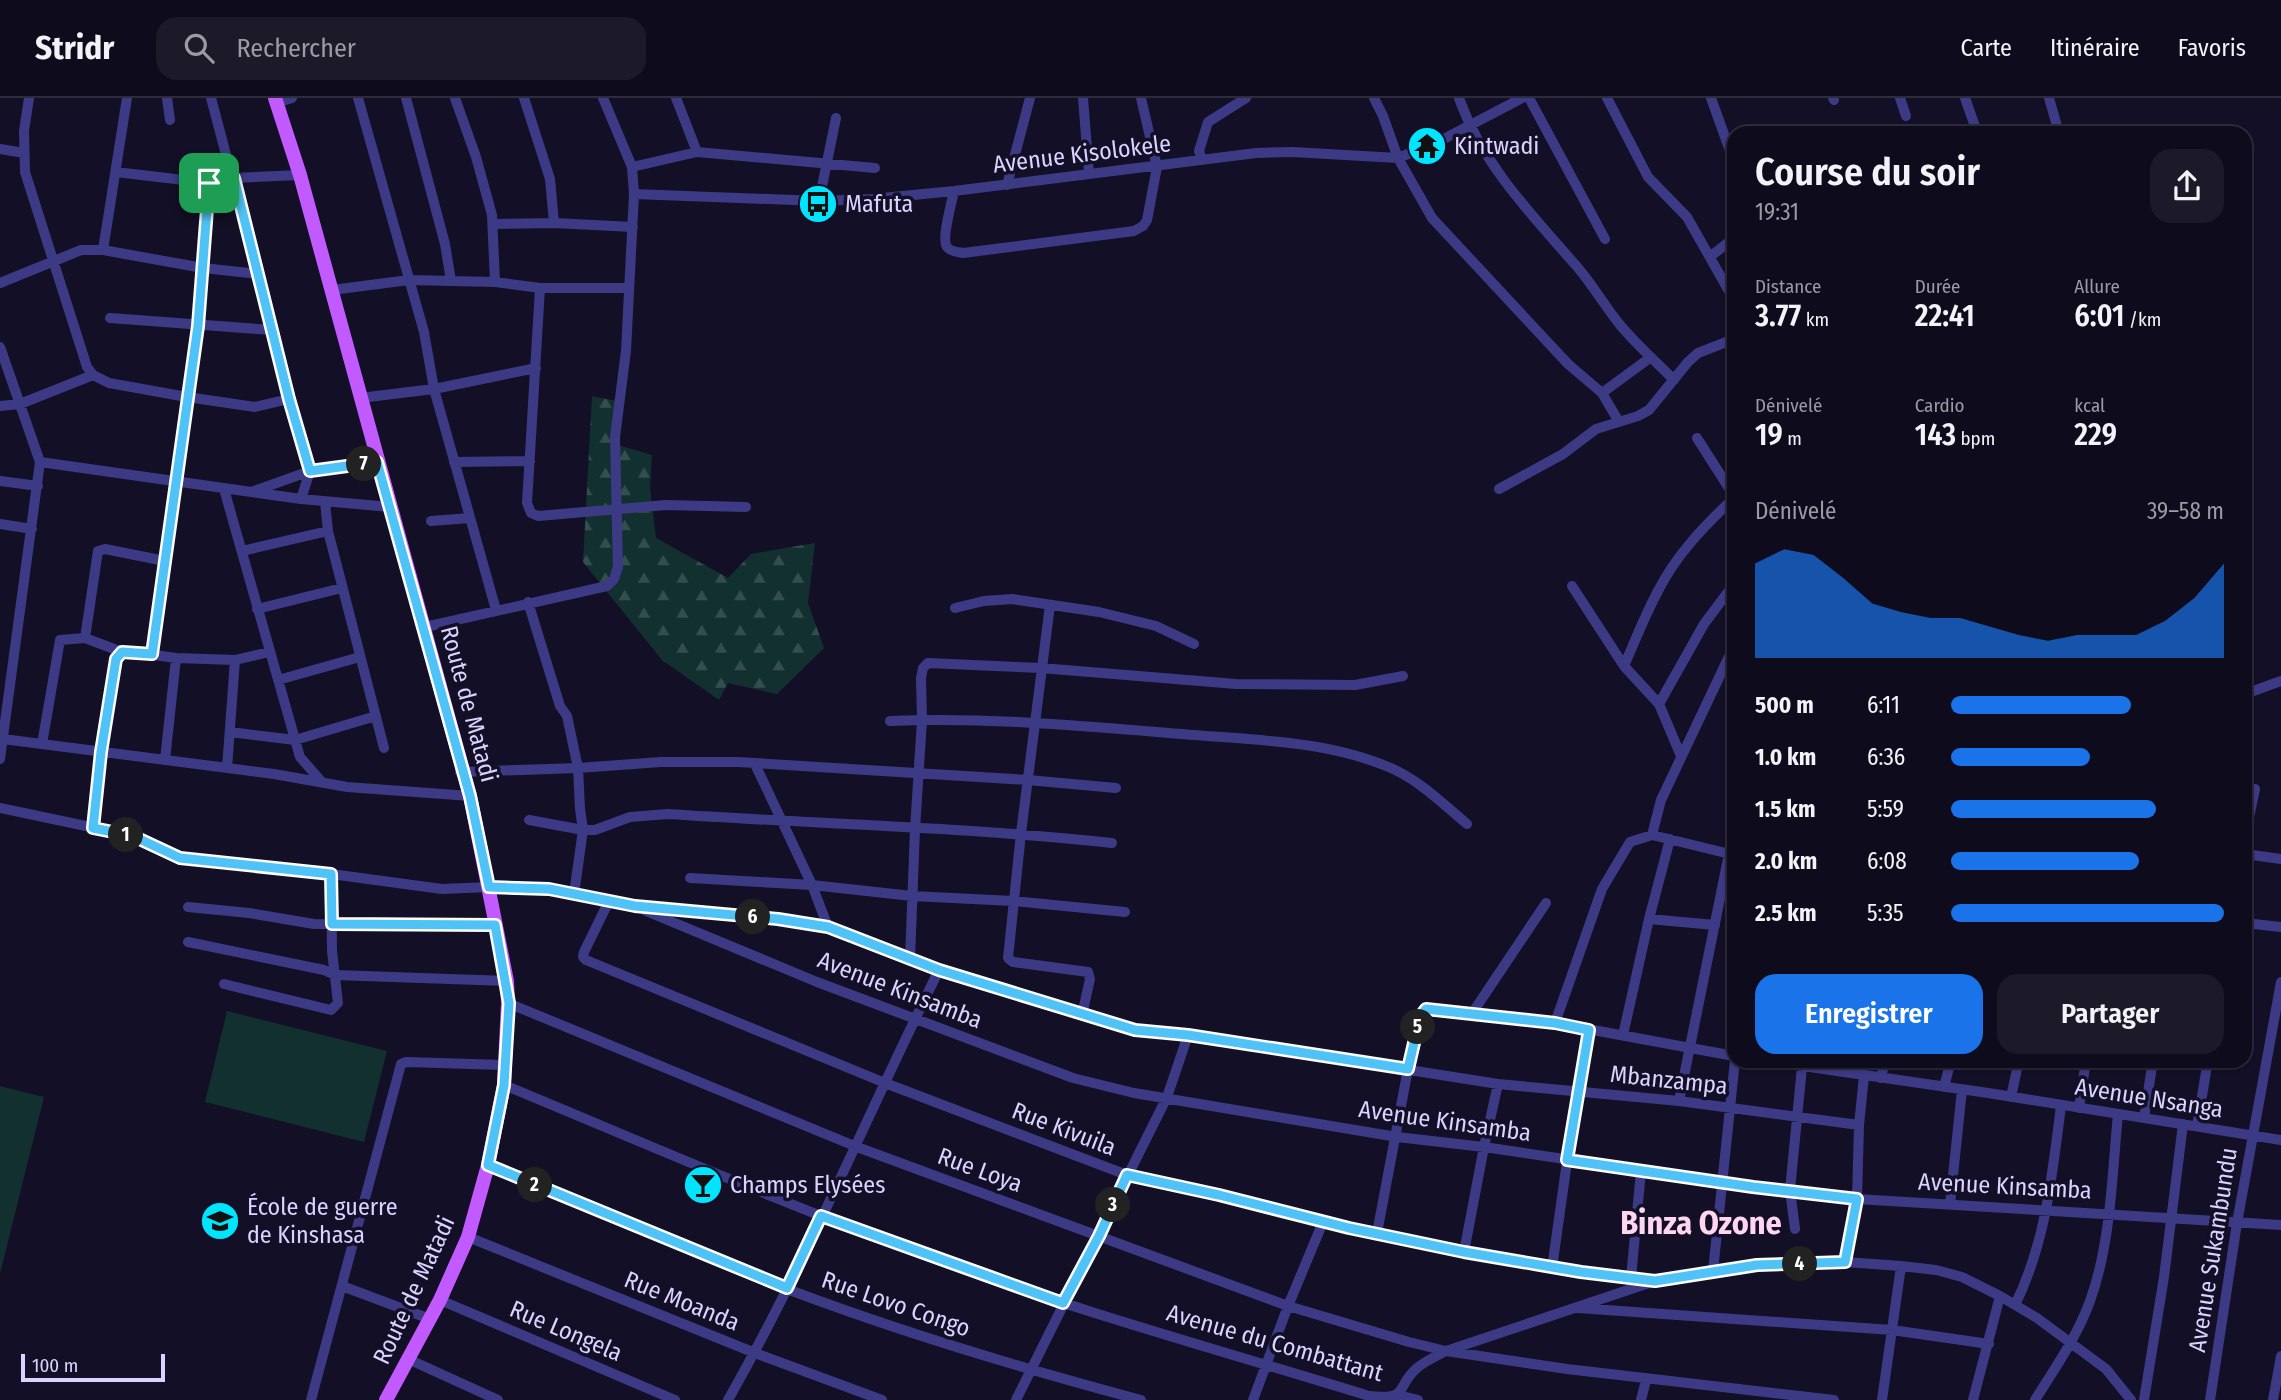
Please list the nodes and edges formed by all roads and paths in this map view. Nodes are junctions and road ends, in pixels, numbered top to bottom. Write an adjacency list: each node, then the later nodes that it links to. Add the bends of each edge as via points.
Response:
1 (29, 98): 35 (street)
2 (127, 98): 42 (street)
3 (167, 98): 28 (street)
4 (211, 98): 45 (street)
5 (292, 98): 25 (street)
6 (358, 98): 61 (street)
7 (406, 98): 62 (street, via 445,244)
8 (455, 98): 52 (street)
9 (524, 98): 51 (street, via 550,179)
10 (603, 98): 39 (street)
11 (677, 98): 34 (street)
12 (1030, 98): 47 (street)
13 (1083, 98): 43 (street)
14 (1141, 98): 40 (street)
15 (1246, 98): 37 (street, via 1208,122 1199,150)
16 (1374, 98): 36 (street)
17 (1460, 98): 29 (street)
18 (1522, 98): 29 (street, Avenue Kisolokele)
19 (1529, 98): 54 (street)
20 (1607, 98): 57 (street, via 1648,177 1687,217)
21 (1711, 98): 32 (street)
22 (1900, 98): 26 (street)
23 (1965, 98): 30 (street)
24 (2049, 98): 31 (street)
25 (275, 100): 44 (main road, Route de Matadi)
26 (1906, 116)
27 (836, 118): 38 (street)
28 (170, 120)
29 (1469, 124): 36 (street, Avenue Kisolokele); 74 (street, via 1508,187)
30 (1975, 126)
31 (2057, 126)
32 (1727, 143)
33 (0, 149): 35 (street)
34 (697, 152): 38 (street); 39 (street)
35 (24, 153): 58 (street, via 28,185)
36 (1398, 158): 37 (street, Avenue Kisolokele, via 1292,152); 79 (street, via 1447,237 1568,364)
37 (1202, 160): 40 (street, Avenue Kisolokele)
38 (826, 164): 41 (street); 50 (street)
39 (632, 167): 49 (street)
40 (1157, 167): 43 (street, Avenue Kisolokele); 48 (street, via 1147,220 1134,231 963,253 947,247 944,238)
41 (875, 168)
42 (116, 172): 46 (street); 56 (street)
43 (1089, 174): 47 (street, Avenue Kisolokele)
44 (300, 175): 45 (street); 68 (main road, Route de Matadi)
45 (234, 178): 46 (street); 60 (street)
46 (209, 183): 59 (street)
47 (1007, 185): 48 (street, Avenue Kisolokele)
48 (954, 191): 50 (street, Avenue Kisolokele)
49 (634, 194): 50 (street, Avenue Kisolokele); 53 (street)
50 (819, 201)
51 (554, 223): 52 (street); 53 (street)
52 (494, 224): 63 (street)
53 (633, 227): 67 (street)
54 (1605, 239)
55 (1727, 244): 57 (street)
56 (103, 250): 58 (street, via 76,251); 59 (street)
57 (1711, 256): 65 (street)
58 (53, 262): 64 (street); 76 (street)
59 (203, 268): 60 (street); 70 (street)
60 (259, 274): 71 (street)
61 (409, 280): 62 (street); 68 (street); 78 (street)
62 (450, 281): 63 (street)
63 (495, 282): 66 (street)
64 (0, 284)
65 (1727, 287)
66 (540, 288): 67 (street); 75 (street)
67 (628, 288): 104 (street, via 615,437)
68 (332, 290): 81 (main road, Route de Matadi)
69 (110, 318): 70 (street)
70 (198, 326): 71 (street); 80 (street)
71 (271, 330): 82 (street)
72 (1727, 342): 77 (street, via 1698,353)
73 (0, 347): 83 (street)
74 (1651, 357): 77 (street); 79 (street)
75 (536, 368): 78 (street); 87 (street)
76 (93, 375): 80 (street, via 109,383); 83 (street)
77 (1674, 380): 85 (street, via 1649,410)
78 (434, 388): 81 (street); 90 (street)
79 (1602, 393): 85 (street)
80 (187, 397): 82 (street, via 256,407); 93 (street)
81 (360, 398): 89 (main road, Route de Matadi)
82 (289, 399): 91 (street)
83 (20, 404): 84 (street); 88 (street)
84 (0, 406)
85 (1619, 422): 97 (street, via 1596,429 1563,454)
86 (1696, 438): 95 (street)
87 (530, 461): 90 (street); 104 (street, via 527,503 531,513)
88 (40, 462): 93 (street); 94 (street)
89 (377, 462): 91 (street); 103 (main road, Route de Matadi)
90 (454, 462): 105 (street)
91 (310, 471): 98 (street); 99 (street)
92 (0, 481): 94 (street)
93 (176, 481): 96 (street); 111 (street)
94 (38, 486): 108 (street)
95 (1727, 486)
96 (224, 489): 98 (street); 110 (street)
97 (1499, 489)
98 (253, 492): 99 (street)
99 (301, 499): 100 (street)
100 (325, 502): 103 (street); 109 (street)
101 (1727, 504): 130 (street, via 1658,589)
102 (746, 507): 104 (street, via 666,505)
103 (390, 508): 120 (main road, Route de Matadi)
104 (617, 511): 115 (street, via 614,579 607,586)
105 (470, 518): 106 (street); 119 (street)
106 (431, 521)
107 (0, 524): 108 (street)
108 (32, 529): 142 (street)
109 (328, 531): 110 (street); 113 (street)
110 (242, 551): 118 (street)
111 (165, 561): 121 (street, via 98,551); 125 (street)
112 (1572, 586): 130 (street)
113 (342, 588): 118 (street); 126 (street)
114 (1727, 593): 136 (street, via 1704,624)
115 (528, 602): 119 (street); 152 (street, via 567,716)
116 (1050, 606): 117 (street, via 1012,599); 122 (street, via 1137,620); 131 (street)
117 (955, 608)
118 (257, 609): 124 (street)
119 (496, 610): 120 (street)
120 (425, 627): 153 (main road, Route de Matadi)
121 (85, 638): 123 (street); 144 (street, via 61,640)
122 (1194, 644)
123 (122, 652): 125 (street); 146 (street, via 116,659)
124 (269, 652): 128 (street); 133 (street)
125 (152, 654): 127 (street)
126 (360, 657): 133 (street); 137 (street)
127 (176, 659): 128 (street); 149 (street)
128 (235, 660): 141 (street)
129 (1727, 661): 147 (street)
130 (1624, 666): 136 (street)
131 (1041, 668): 132 (street, via 1237,684 1355,685); 138 (street, via 928,663 921,678); 140 (street)
132 (1403, 676)
133 (278, 680): 143 (street)
134 (2281, 681): 135 (street)
135 (2252, 691)
136 (1659, 704): 147 (street)
137 (376, 716): 143 (street); 145 (street)
138 (922, 720): 139 (street); 140 (street); 154 (street)
139 (890, 721)
140 (1035, 724): 155 (street); 164 (street, via 1250,740 1358,756 1413,779)
141 (230, 732): 143 (street); 151 (street)
142 (3, 739): 144 (street); 148 (street)
143 (295, 740): 156 (street, via 300,757)
144 (42, 744): 146 (street)
145 (384, 748)
146 (101, 752): 149 (street); 165 (street)
147 (1681, 756): 169 (street, via 1661,800)
148 (0, 760)
149 (165, 760): 151 (street)
150 (755, 764): 152 (street, via 660,762); 154 (street); 163 (street)
151 (227, 768): 156 (street)
152 (578, 768): 153 (street); 166 (street)
153 (462, 772): 159 (main road, Route de Matadi)
154 (918, 774): 155 (street); 167 (street)
155 (1028, 780): 157 (street); 168 (street)
156 (321, 781): 159 (street)
157 (1116, 788)
158 (2255, 789): 160 (street)
159 (470, 796): 179 (main road, Route de Matadi)
160 (2252, 803)
161 (0, 807): 165 (street, Mbanzampa)
162 (529, 820): 166 (street)
163 (783, 822): 166 (street, via 649,814); 167 (street); 178 (street)
164 (1467, 824)
165 (93, 828): 175 (street, Mbanzampa, via 133,836 180,858)
166 (583, 830): 180 (street)
167 (915, 830): 168 (street); 181 (street)
168 (1021, 833): 171 (street); 183 (street)
169 (1652, 835): 170 (street); 206 (street, via 1630,842 1602,889)
170 (1670, 839): 172 (street); 188 (street)
171 (1112, 843)
172 (1727, 854)
173 (2252, 855): 174 (street)
174 (2281, 859)
175 (331, 874): 179 (street, Mbanzampa, via 442,889); 189 (street)
176 (1727, 874): 192 (street)
177 (690, 878): 178 (street)
178 (812, 885): 181 (street); 193 (street)
179 (489, 887): 180 (street, Mbanzampa); 191 (main road, Route de Matadi)
180 (574, 894): 182 (street, Mbanzampa)
181 (912, 896): 183 (street); 196 (street)
182 (609, 901): 185 (street, Mbanzampa); 225 (street, Rue Kivuila, via 584,952 586,960)
183 (1013, 901): 187 (street); 203 (street, via 1008,958 1088,972)
184 (1546, 903): 204 (street)
185 (635, 906): 193 (street, Mbanzampa); 205 (street, Avenue Kinsamba)
186 (188, 907): 189 (street)
187 (1125, 912)
188 (1649, 919): 192 (street); 209 (street)
189 (332, 924): 191 (street); 198 (street)
190 (2252, 924): 194 (street)
191 (495, 925): 199 (main road, Route de Matadi)
192 (1714, 925): 210 (street)
193 (828, 927): 196 (street, Mbanzampa)
194 (2281, 927)
195 (188, 942): 198 (street)
196 (910, 959): 197 (street, Mbanzampa)
197 (939, 970): 203 (street, Mbanzampa); 205 (street)
198 (335, 975): 199 (street); 201 (street, via 338,1003 331,1010)
199 (506, 981): 202 (main road, Route de Matadi)
200 (2281, 982): 243 (street, Avenue Sukambundu)
201 (224, 984)
202 (509, 1003): 212 (main road, Route de Matadi); 246 (street, Rue Loya)
203 (1082, 1014): 208 (street, Mbanzampa, via 1135,1030)
204 (1471, 1015): 206 (street); 222 (street, via 1423,1012)
205 (915, 1019): 225 (street); 231 (street, Avenue Kinsamba, via 1073,1077)
206 (1555, 1023): 207 (street)
207 (1589, 1030): 209 (street); 230 (street)
208 (1188, 1035): 222 (street, Mbanzampa); 231 (street)
209 (1623, 1035): 210 (street)
210 (1690, 1047): 211 (street); 233 (street)
211 (1727, 1056)
212 (504, 1065): 227 (main road, Route de Matadi); 274 (street, via 401,1064)
213 (1734, 1068): 235 (street)
214 (1802, 1068): 238 (street)
215 (1833, 1068): 223 (street, Avenue Nsanga)
216 (1883, 1068): 224 (street)
217 (1949, 1068): 228 (street)
218 (2017, 1068): 232 (street)
219 (2085, 1068): 236 (street)
220 (2152, 1068): 239 (street)
221 (2207, 1068): 242 (street)
222 (1408, 1069): 226 (street, Mbanzampa); 244 (street)
223 (1864, 1076): 224 (street, Avenue Nsanga); 241 (street)
224 (1881, 1078): 228 (street, Avenue Nsanga)
225 (885, 1083): 246 (street); 251 (street, Rue Kivuila)
226 (1498, 1084): 230 (street, Mbanzampa); 247 (street)
227 (504, 1085): 249 (main road, Route de Matadi); 258 (street, Avenue du Combattant)
228 (1944, 1087): 229 (street, Avenue Nsanga)
229 (1962, 1090): 232 (street, Avenue Nsanga); 255 (street)
230 (1577, 1091): 233 (street, Mbanzampa); 248 (street)
231 (1167, 1097): 244 (street, Avenue Kinsamba); 251 (street)
232 (2011, 1097): 234 (street, Avenue Nsanga)
233 (1679, 1101): 235 (street, Mbanzampa)
234 (2062, 1106): 236 (street, Avenue Nsanga); 256 (street)
235 (1730, 1108): 238 (street, Mbanzampa); 252 (street)
236 (2079, 1108): 237 (street, Avenue Nsanga)
237 (2118, 1114): 239 (street, Avenue Nsanga); 257 (street)
238 (1798, 1117): 241 (street, Mbanzampa); 253 (street)
239 (2144, 1118): 240 (street, Avenue Nsanga)
240 (2183, 1124): 242 (street, Avenue Nsanga); 259 (street)
241 (1859, 1125): 254 (street)
242 (2197, 1126): 243 (street, Avenue Nsanga)
243 (2252, 1136): 245 (street, Avenue Nsanga); 261 (street, Avenue Sukambundu)
244 (1397, 1137): 247 (street, Avenue Kinsamba); 264 (street)
245 (2281, 1140)
246 (857, 1147): 258 (street); 265 (street, Rue Loya)
247 (1484, 1147): 248 (street, Avenue Kinsamba); 267 (street)
248 (1567, 1160): 250 (street, Avenue Kinsamba); 270 (street)
249 (488, 1165): 266 (main road, Route de Matadi); 275 (street, Rue Lovo Congo)
250 (1641, 1171): 252 (street, Avenue Kinsamba); 272 (street)
251 (1127, 1175): 260 (street, Rue Kivuila); 265 (street)
252 (1721, 1182): 253 (street, Avenue Kinsamba); 271 (street)
253 (1790, 1190): 254 (street, Avenue Kinsamba); 263 (street)
254 (1857, 1199): 255 (street, Avenue Kinsamba); 268 (street)
255 (1950, 1204): 256 (street, Avenue Kinsamba)
256 (2047, 1209): 257 (street, Avenue Kinsamba); 279 (street, via 2036,1256)
257 (2108, 1213): 259 (street, Avenue Kinsamba); 284 (street, via 2099,1272)
258 (821, 1216): 275 (street); 278 (street, Avenue du Combattant)
259 (2172, 1217): 261 (street, Avenue Kinsamba); 312 (street)
260 (1323, 1222): 264 (street, Rue Kivuila); 280 (street)
261 (2237, 1223): 262 (street, Avenue Kinsamba); 313 (street, Avenue Sukambundu)
262 (2281, 1225)
263 (1795, 1229)
264 (1377, 1233): 267 (street, Rue Kivuila)
265 (1099, 1236): 278 (street); 280 (street, Rue Loya)
266 (468, 1237): 277 (main road, Route de Matadi); 287 (street, Rue Moanda)
267 (1464, 1252): 270 (street, Rue Kivuila)
268 (1845, 1262): 269 (street, Avenue du Combattant); 271 (street, Avenue du Combattant, via 1757,1265)
269 (1901, 1266): 276 (street, Avenue du Combattant, via 1962,1277); 283 (street)
270 (1552, 1268): 272 (street, Rue Kivuila)
271 (1713, 1272): 273 (street, Avenue du Combattant)
272 (1631, 1278): 273 (street, Rue Kivuila)
273 (1655, 1281): 281 (street, Avenue du Combattant)
274 (342, 1286): 282 (street); 295 (street)
275 (787, 1288): 287 (street); 291 (street, Rue Lovo Congo)
276 (2000, 1296): 279 (street, Avenue du Combattant); 285 (street)
277 (440, 1300): 282 (main road, Route de Matadi); 298 (street, Rue Longela)
278 (1063, 1303): 290 (street, Avenue du Combattant); 291 (street)
279 (2015, 1305): 284 (street, Avenue du Combattant)
280 (1288, 1306): 286 (street, Rue Loya); 290 (street)
281 (1572, 1307): 283 (street); 286 (street, Avenue du Combattant)
282 (430, 1319): 289 (main road, Route de Matadi)
283 (1892, 1330): 285 (street); 307 (street)
284 (2071, 1343): 293 (street, Avenue du Combattant, via 2106,1369); 309 (street)
285 (1989, 1344): 308 (street)
286 (1446, 1352): 292 (street, Rue Loya); 294 (street, Avenue du Combattant, via 1418,1367)
287 (755, 1353): 299 (street); 300 (street, Rue Moanda)
288 (2281, 1356): 314 (street)
289 (408, 1359): 296 (main road, Route de Matadi); 297 (street)
290 (1266, 1364): 294 (street, Avenue du Combattant, via 1369,1396); 303 (street)
291 (1031, 1371): 301 (street); 302 (street, Rue Lovo Congo)
292 (1646, 1380): 305 (street); 306 (street, Rue Loya)
293 (2123, 1389): 310 (street); 311 (street, Avenue du Combattant)
294 (1398, 1397): 304 (street)
295 (311, 1400)
296 (386, 1400)
297 (498, 1400)
298 (675, 1400)
299 (728, 1400)
300 (882, 1400)
301 (1016, 1400)
302 (1141, 1400)
303 (1253, 1400)
304 (1418, 1400)
305 (1641, 1400)
306 (1834, 1400)
307 (1882, 1400)
308 (1972, 1400)
309 (2035, 1400)
310 (2115, 1400)
311 (2131, 1400)
312 (2144, 1400)
313 (2210, 1400)
314 (2273, 1400)

